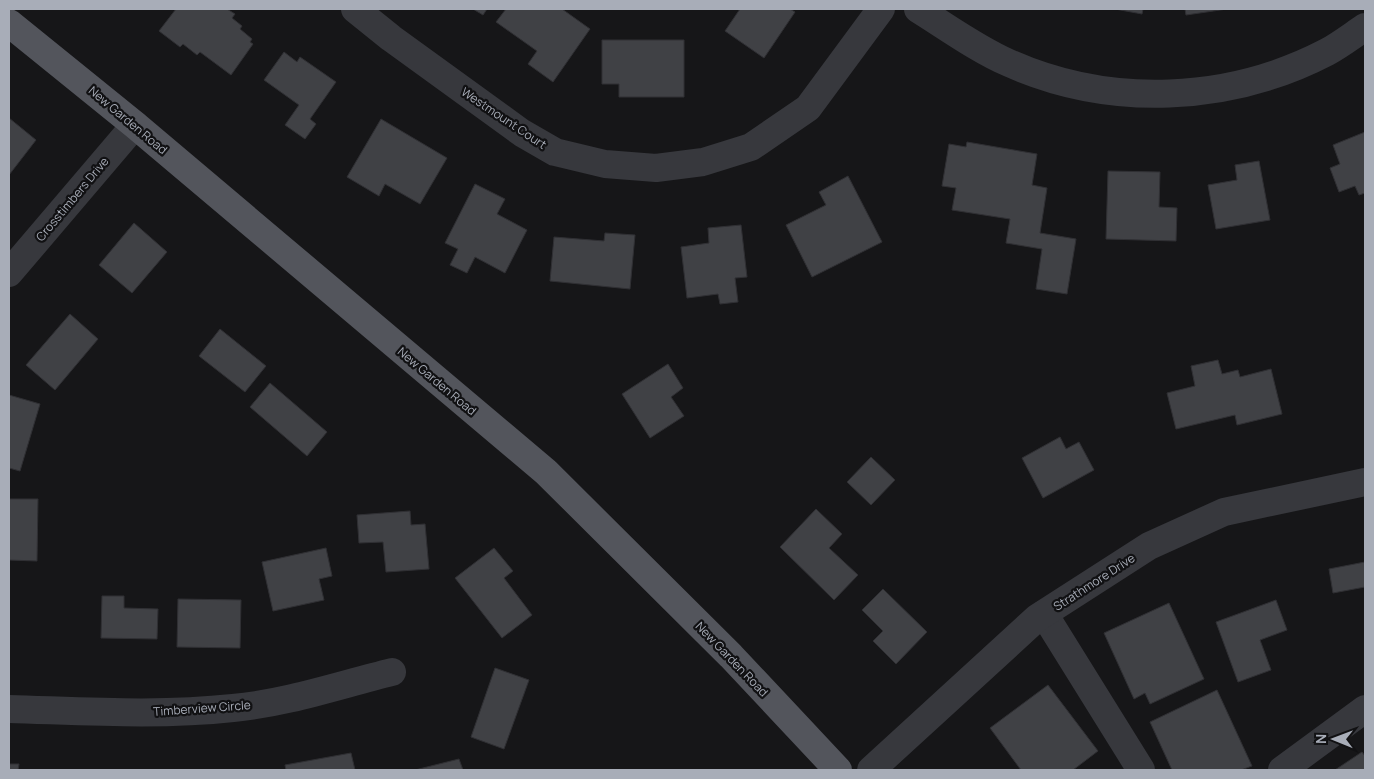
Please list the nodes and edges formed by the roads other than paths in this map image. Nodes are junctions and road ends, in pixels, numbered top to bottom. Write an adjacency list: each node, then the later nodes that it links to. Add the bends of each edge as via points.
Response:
1 (356, 9): 2 (street, Westmount Court, via 522,133 555,152 605,164 656,168 703,162 751,147 808,108)
2 (880, 9)
3 (918, 9): 5 (street, via 1008,63 1051,79 1143,95 1185,94 1276,74 1328,52)
4 (9, 23): 6 (main road, New Garden Road)
5 (1365, 27)
6 (134, 125): 7 (street, Crosstimbers Drive); 13 (main road, New Garden Road, via 546,472 731,656)
7 (9, 273)
8 (1365, 482): 9 (street, Strathmore Drive, via 1224,512 1149,546)
9 (1044, 614): 14 (street, Strathmore Drive); 15 (street)
10 (392, 672): 11 (street, Timberview Circle, via 281,700 233,708 154,712)
11 (9, 709)
12 (1365, 709): 16 (street)
13 (838, 770)
14 (870, 770)
15 (1141, 770)
16 (1282, 770)

